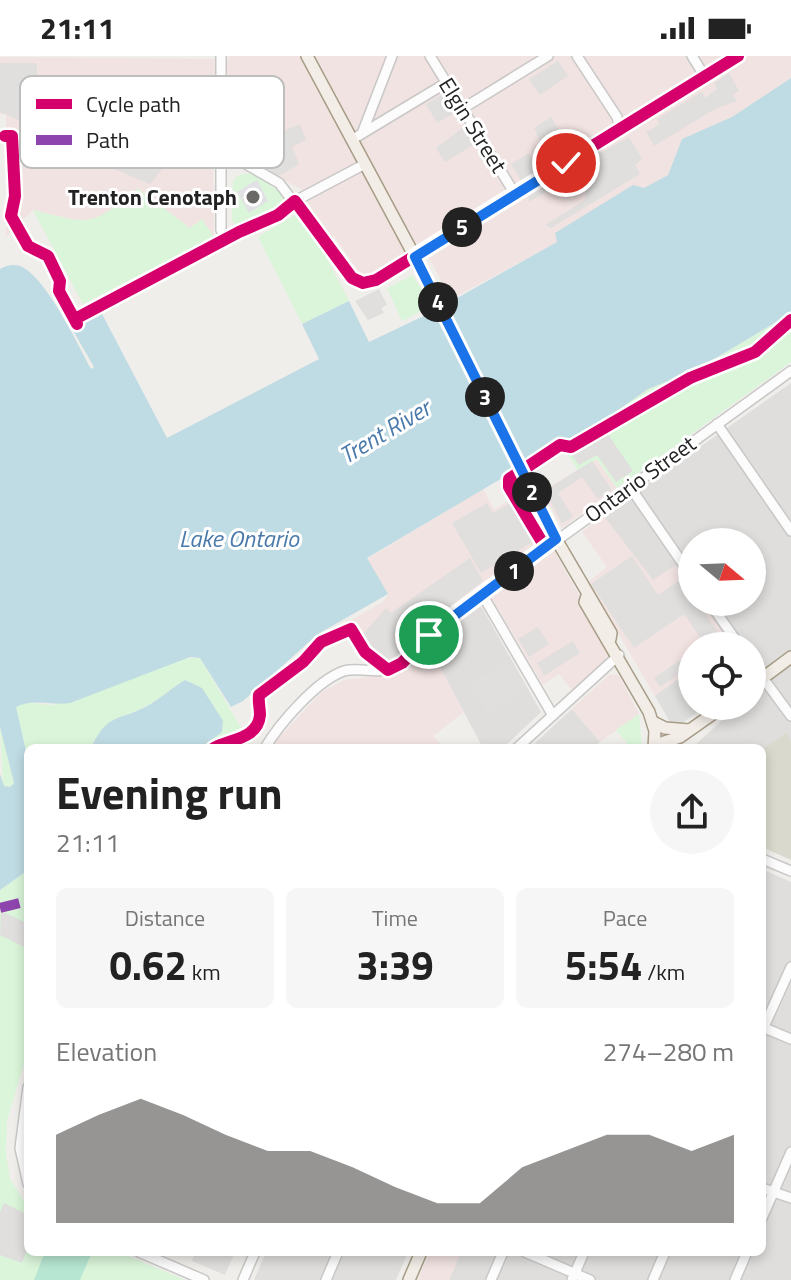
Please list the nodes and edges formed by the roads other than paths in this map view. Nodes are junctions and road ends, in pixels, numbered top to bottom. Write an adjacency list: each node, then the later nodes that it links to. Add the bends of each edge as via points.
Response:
1 (307, 56): 12 (main road)
2 (392, 56): 12 (street)
3 (430, 56): 9 (street, Elgin Street)
4 (548, 56): 10 (street)
5 (577, 56): 11 (street)
6 (692, 56): 8 (street)
7 (738, 56): 8 (street)
8 (705, 77): 11 (street)
9 (446, 83): 10 (street, Elgin Street); 12 (street)
10 (462, 109): 16 (street, Elgin Street)
11 (620, 129): 16 (street)
12 (358, 135): 13 (main road)
13 (365, 164): 17 (street); 19 (main road)
14 (221, 168): 18 (street)
15 (254, 168): 17 (street)
16 (515, 194): 19 (street)
17 (295, 201): 19 (street, via 352,278 363,283 376,280)
18 (221, 230)
19 (415, 257): 24 (main road)
20 (791, 371): 21 (street, Ontario Street)
21 (717, 424): 22 (street, Ontario Street); 23 (street)
22 (630, 487): 24 (street, Ontario Street); 25 (street)
23 (791, 531)
24 (556, 539): 26 (street, Ontario Street); 27 (main road, via 604,637)
25 (678, 557)
26 (482, 594): 31 (street); 36 (street, Ontario Street, via 394,668 335,675 310,695)
27 (619, 655): 31 (street); 34 (main road)
28 (791, 657): 29 (main road)
29 (766, 675)
30 (766, 691): 32 (street)
31 (552, 714): 37 (street)
32 (791, 716)
33 (704, 720): 35 (main road)
34 (653, 722): 35 (main road); 38 (main road)
35 (690, 730): 39 (main road)
36 (268, 744)
37 (521, 744)
38 (655, 744)
39 (664, 744)
40 (766, 861): 41 (street)
41 (791, 871)
42 (791, 967): 43 (street)
43 (766, 1020)
44 (766, 1030): 45 (street)
45 (791, 1039)
46 (24, 1110): 48 (street)
47 (791, 1152): 50 (street)
48 (24, 1176)
49 (766, 1189): 50 (street)
50 (773, 1192): 51 (street); 52 (street)
51 (791, 1198)
52 (766, 1209)
53 (148, 1256): 63 (street)
54 (253, 1256): 64 (street)
55 (336, 1256): 65 (street)
56 (419, 1256): 66 (main road)
57 (501, 1256): 67 (street)
58 (533, 1256): 62 (street)
59 (582, 1256): 62 (street)
60 (663, 1256): 69 (street)
61 (745, 1256): 70 (street)
62 (574, 1277): 68 (street)
63 (204, 1280)
64 (243, 1280)
65 (326, 1280)
66 (409, 1280)
67 (491, 1280)
68 (590, 1280)
69 (653, 1280)
70 (735, 1280)

